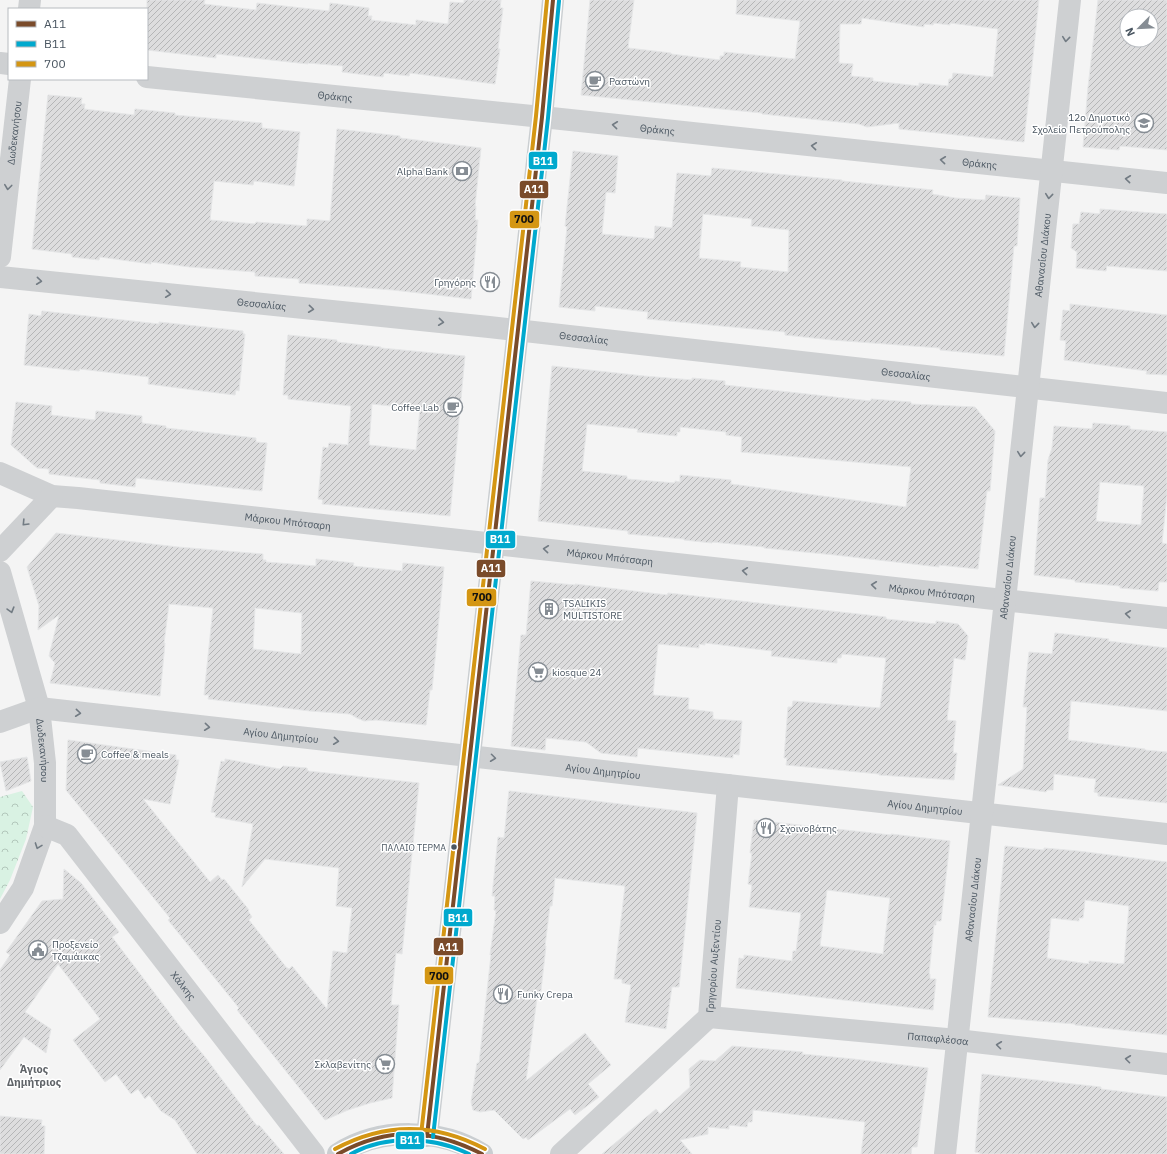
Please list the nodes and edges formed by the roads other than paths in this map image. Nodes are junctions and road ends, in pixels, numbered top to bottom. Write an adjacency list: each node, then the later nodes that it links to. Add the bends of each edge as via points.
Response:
1 (553, 0): 5 (main road)
2 (1070, 0): 6 (street, Αθανασίου Διάκου, one-way to 6)
3 (148, 77): 5 (street, Θράκης)
4 (20, 80): 8 (street, Δωδεκανήσου, one-way to 8)
5 (542, 117): 6 (street, Θράκης, one-way to 5); 10 (main road)
6 (1051, 172): 7 (street, Θράκης, one-way to 6); 11 (street, Αθανασίου Διάκου, one-way to 11)
7 (1167, 183)
8 (0, 257)
9 (0, 277): 10 (street, Θεσσαλίας, one-way to 10)
10 (518, 330): 11 (street, Θεσσαλίας); 15 (main road)
11 (1028, 387): 12 (street, Θεσσαλίας); 18 (street, Αθανασίου Διάκου, one-way to 18)
12 (1167, 403)
13 (0, 473): 14 (street, Μάρκου Μπότσαρη)
14 (52, 496): 15 (street, Μάρκου Μπότσαρη); 16 (street, one-way to 16)
15 (494, 543): 18 (street, Μάρκου Μπότσαρη, one-way to 15); 22 (main road)
16 (0, 550)
17 (0, 572): 20 (street, Δωδεκανήσου, one-way to 20)
18 (1005, 600): 19 (street, Μάρκου Μπότσαρη, one-way to 18); 24 (street, Αθανασίου Διάκου)
19 (1167, 618)
20 (39, 708): 21 (street); 22 (street, Αγίου Δημητρίου, one-way to 22); 25 (street, Δωδεκανήσου, via 45,763)
21 (0, 722)
22 (470, 756): 23 (street, Αγίου Δημητρίου, one-way to 23); 31 (main road)
23 (728, 785): 24 (street, Αγίου Δημητρίου); 28 (street, Γρηγορίου Αυξεντίου)
24 (982, 813): 26 (street, Αγίου Δημητρίου); 29 (street, Αθανασίου Διάκου)
25 (45, 826): 27 (street, Δωδεκανήσου, one-way to 27, via 23,888); 32 (street, Χάλκης, via 67,835)
26 (1167, 834)
27 (0, 923)
28 (709, 1017): 29 (street, Παπαφλέσσα); 35 (street, Γρηγορίου Αυξεντίου)
29 (957, 1040): 30 (street, Παπαφλέσσα, one-way to 29); 36 (street, Αθανασίου Διάκου)
30 (1167, 1064)
31 (427, 1136): 33 (main road, via 385,1136); 34 (main road, via 462,1144)
32 (314, 1154)
33 (338, 1154)
34 (482, 1154)
35 (561, 1154)
36 (945, 1154)

